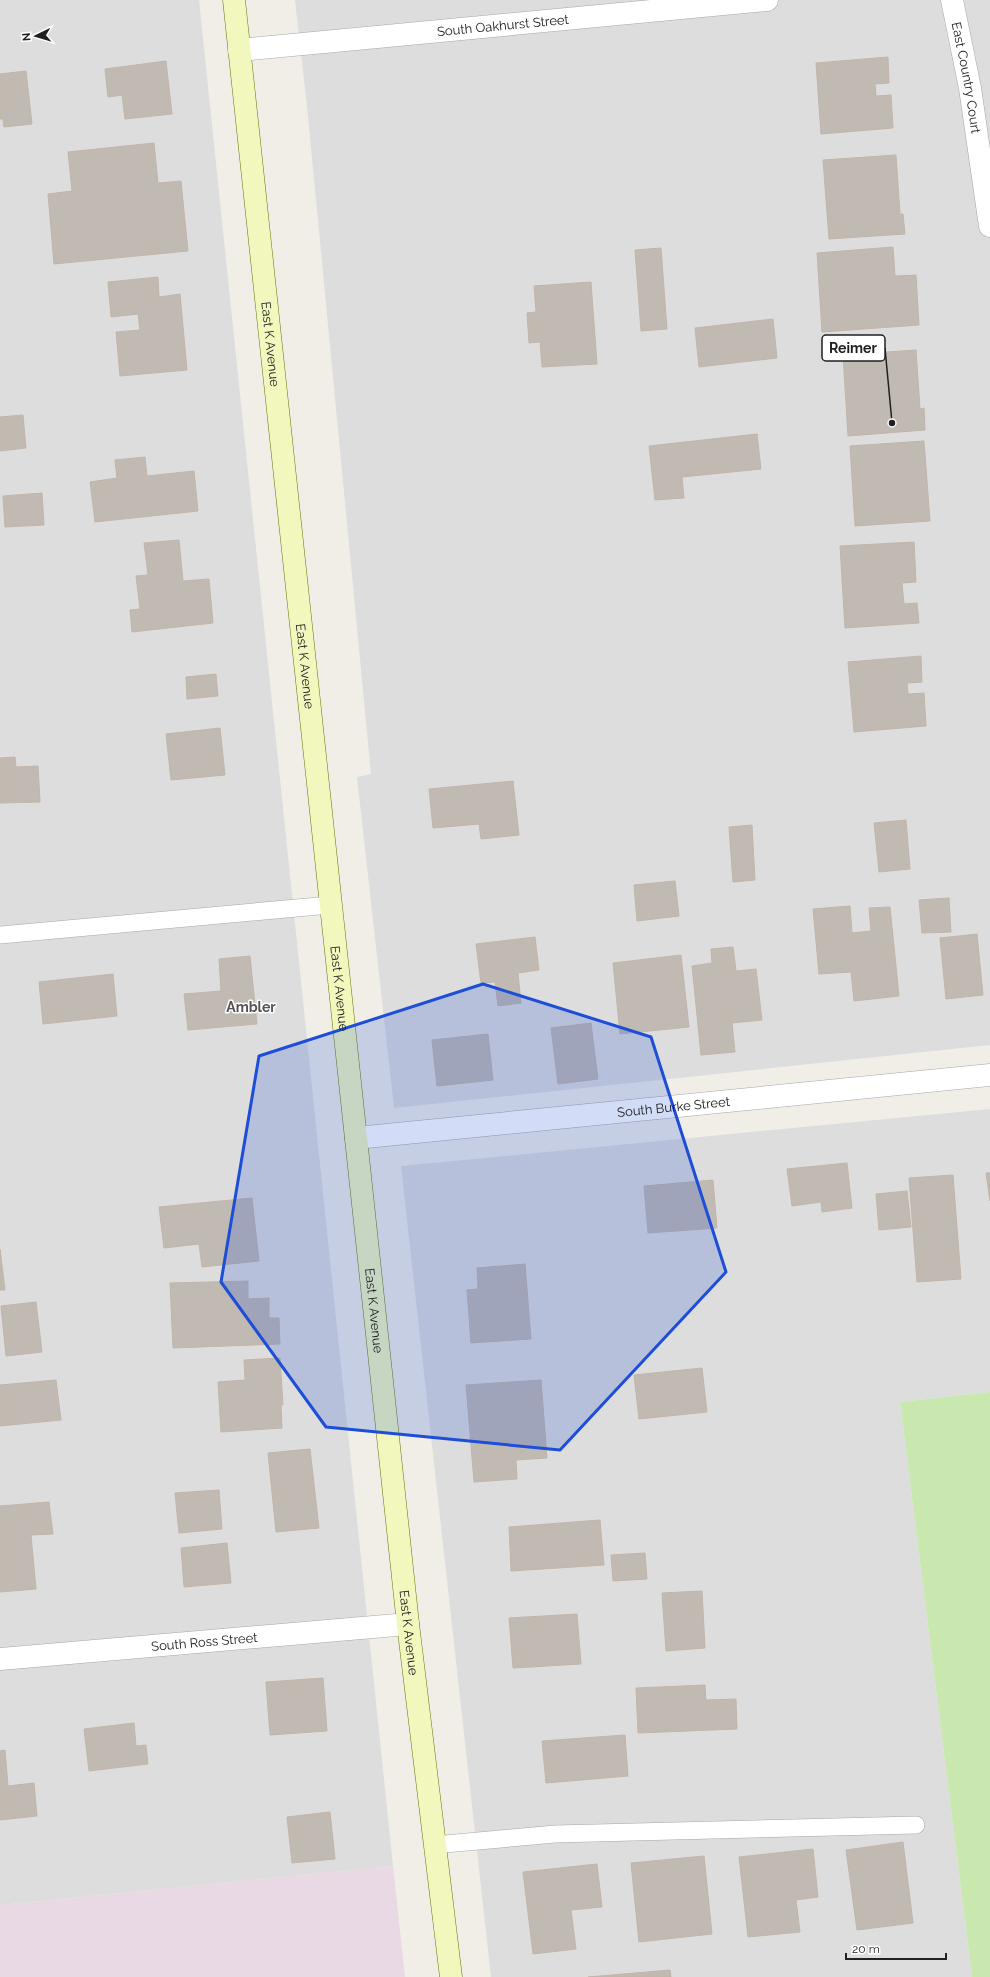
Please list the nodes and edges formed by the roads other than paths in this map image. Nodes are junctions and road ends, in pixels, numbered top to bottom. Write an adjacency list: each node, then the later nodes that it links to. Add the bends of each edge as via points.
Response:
1 (234, 0): 4 (street, East K Avenue)
2 (767, 0): 4 (street, South Oakhurst Street)
3 (952, 0): 5 (street, East Country Court, via 970,88)
4 (239, 50): 6 (street, East K Avenue)
5 (990, 226)
6 (330, 905): 7 (lane); 9 (street, East K Avenue)
7 (0, 935)
8 (990, 1075): 9 (street, South Burke Street)
9 (356, 1138): 10 (street, East K Avenue)
10 (408, 1624): 11 (street, South Ross Street); 13 (street, East K Avenue)
11 (0, 1659)
12 (916, 1825): 13 (lane, via 555,1834)
13 (434, 1846): 14 (street, East K Avenue)
14 (450, 1977)

